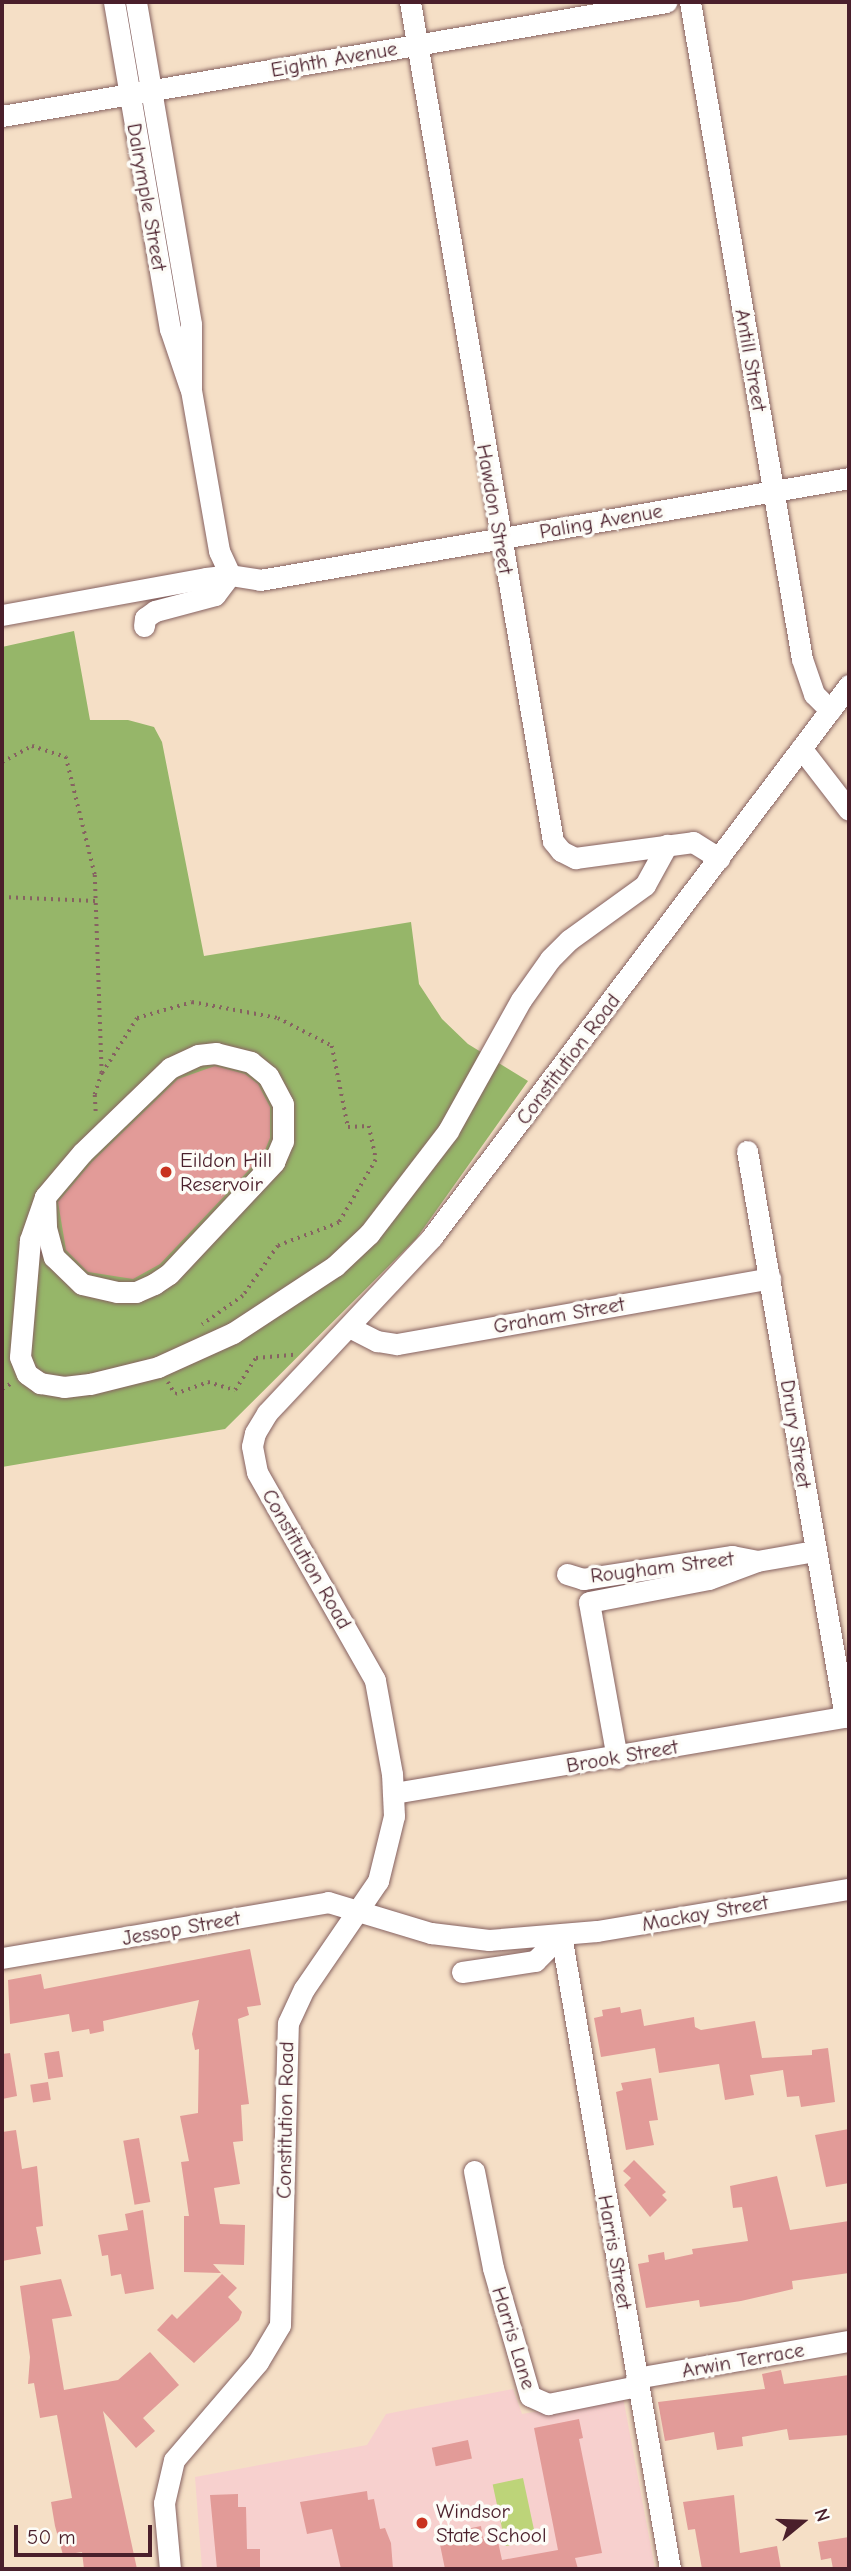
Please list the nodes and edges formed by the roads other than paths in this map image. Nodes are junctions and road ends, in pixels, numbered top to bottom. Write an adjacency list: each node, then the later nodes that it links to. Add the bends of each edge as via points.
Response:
1 (114, 2): 8 (street, Dalrymple Street)
2 (136, 2): 7 (street, Dalrymple Street)
3 (410, 2): 6 (street, Hawdon Street)
4 (666, 2): 6 (street, Eighth Avenue)
5 (690, 2): 12 (street, Antill Street)
6 (417, 45): 7 (street, Eighth Avenue); 13 (street, Hawdon Street)
7 (151, 91): 8 (street, Eighth Avenue); 10 (street, Dalrymple Street, via 191,324)
8 (129, 95): 9 (street, Eighth Avenue); 10 (street, Dalrymple Street, via 170,329)
9 (2, 116)
10 (191, 390): 14 (street, Dalrymple Street, via 219,551)
11 (849, 478): 12 (street, Paling Avenue)
12 (773, 491): 13 (street, Paling Avenue); 18 (street, Antill Street, via 805,674 814,694)
13 (500, 538): 14 (street, Paling Avenue, via 260,580); 21 (street, Hawdon Street, via 553,841 561,852 575,858)
14 (230, 575): 15 (street, Paling Avenue); 16 (street, via 218,593 155,611 145,618)
15 (2, 615)
16 (144, 626)
17 (849, 685): 18 (street, Constitution Road)
18 (830, 710): 19 (street, Constitution Road)
19 (801, 748): 20 (street); 22 (street, Constitution Road)
20 (849, 810)
21 (667, 845): 22 (street, Hawdon Street, via 695,842); 25 (street, via 645,885 550,959 521,1000 448,1131 369,1234 335,1266 286,1300 233,1333 158,1367 64,1387 33,1379 23,1365 20,1348)
22 (719, 858): 28 (street, Constitution Road, via 432,1237)
23 (747, 1151): 27 (street, Drury Street)
24 (45, 1196): 25 (street, via 35,1217); 26 (street, via 46,1228); 26 (street, via 170,1068 198,1055 233,1054 251,1062 278,1090 283,1104 283,1141 268,1171 154,1284 136,1292 99,1289 82,1284)
25 (29, 1257): 26 (street)
26 (54, 1257)
27 (770, 1278): 28 (street, Graham Street, via 397,1344 377,1341); 29 (street, Drury Street)
28 (351, 1328): 32 (street, Constitution Road, via 261,1420 253,1455 264,1486 375,1680)
29 (815, 1551): 30 (street, Drury Street); 31 (street, Rougham Street, via 757,1560 726,1556 579,1588)
30 (847, 1716): 31 (street, Brook Street)
31 (617, 1758): 32 (street, Brook Street)
32 (394, 1793): 34 (street, Constitution Road, via 382,1867)
33 (849, 1889): 35 (street, Mackay Street)
34 (358, 1912): 35 (street, Mackay Street, via 458,1938); 36 (street, Jessop Street, via 328,1902); 41 (street, Constitution Road, via 304,1989 288,2023 279,2325 258,2362 174,2460 164,2502)
35 (561, 1935): 37 (street, via 535,1961); 40 (street, Harris Street)
36 (2, 1958)
37 (462, 1972)
38 (474, 2171): 40 (street, Harris Lane, via 506,2321 530,2396 548,2404)
39 (849, 2342): 40 (street, Arwin Terrace)
40 (637, 2382): 42 (street, Harris Street)
41 (170, 2569)
42 (670, 2569)

